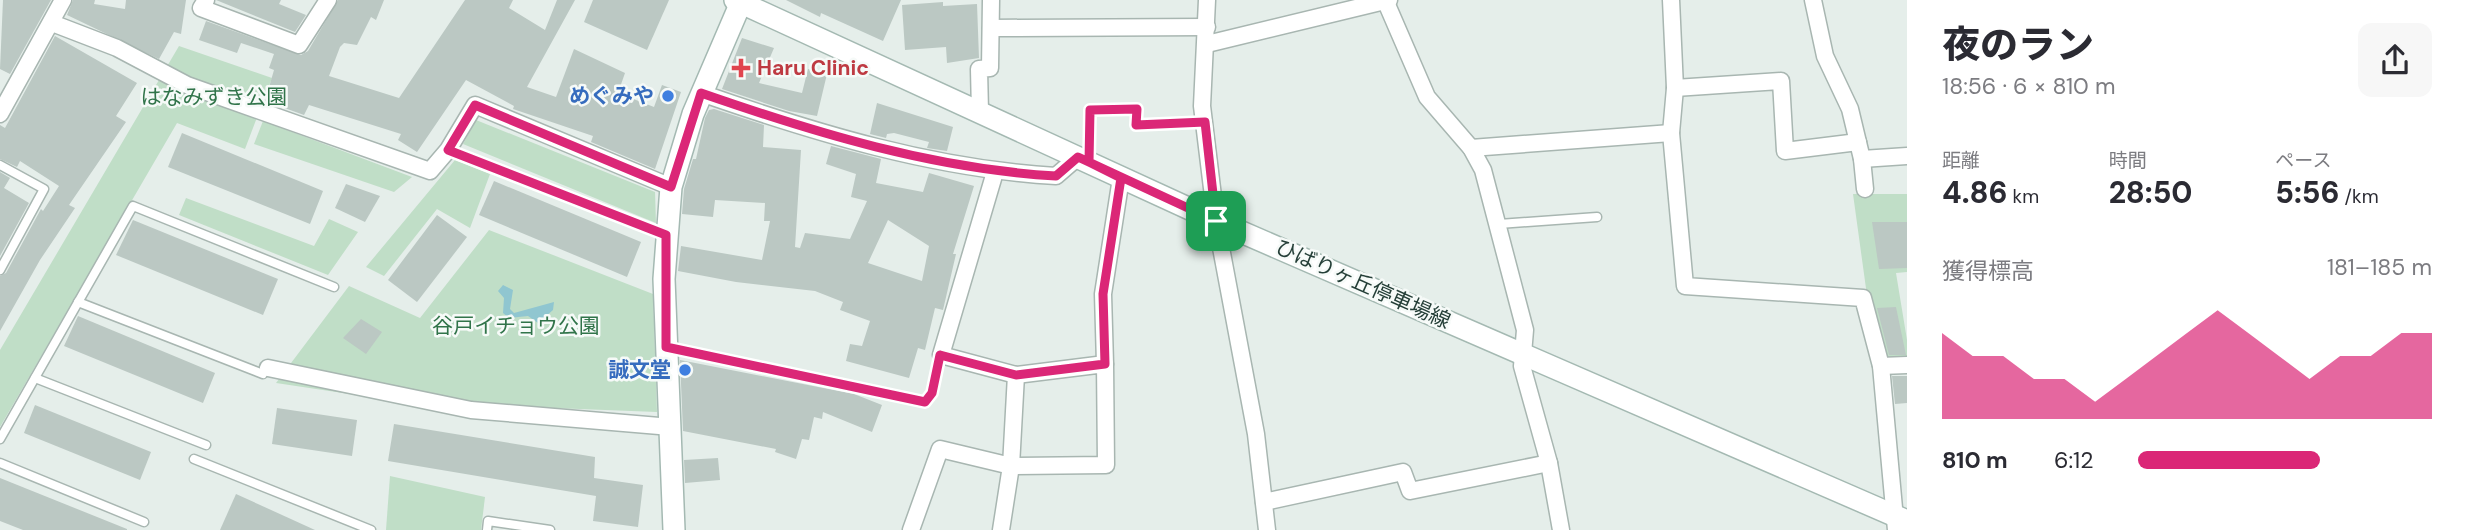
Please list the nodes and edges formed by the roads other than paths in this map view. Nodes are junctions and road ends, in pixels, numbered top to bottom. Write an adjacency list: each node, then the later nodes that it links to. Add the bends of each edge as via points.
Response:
1 (63, 0): 10 (street)
2 (206, 0): 3 (street, via 201,9 299,45)
3 (328, 0)
4 (991, 0): 12 (street)
5 (1208, 0): 11 (street)
6 (1387, 0): 13 (street); 21 (street, via 1427,97)
7 (1671, 0): 14 (street)
8 (1812, 0): 20 (street, via 1825,57 1850,109)
9 (739, 1): 15 (main road, ひばりヶ丘停車場線); 16 (main road, ひばりヶ丘停車場線)
10 (52, 23): 17 (street); 22 (street, via 117,48 187,85 430,172)
11 (1207, 27): 12 (street); 13 (street)
12 (991, 29): 16 (street, via 990,68 979,69)
13 (1207, 44): 18 (street)
14 (1675, 88): 19 (street); 20 (street, via 1781,81 1785,150)
15 (701, 93): 27 (street, via 826,134); 29 (main road, ひばりヶ丘停車場線)
16 (980, 112): 24 (main road, ひばりヶ丘停車場線)
17 (0, 114)
18 (1205, 122): 24 (lane, via 1136,125 1137,109 1090,110); 32 (street)
19 (1671, 133): 21 (street); 43 (street, via 1685,286 1863,298)
20 (1858, 142): 25 (street)
21 (1471, 148): 33 (street, via 1483,170)
22 (448, 150): 29 (street, via 475,105); 34 (lane)
23 (1907, 156): 25 (street)
24 (1084, 159): 27 (street, via 1056,176); 28 (main road, ひばりヶ丘停車場線)
25 (1862, 159): 30 (street)
26 (0, 165): 35 (lane, via 44,189)
27 (995, 172): 40 (street)
28 (1121, 178): 32 (main road, ひばりヶ丘停車場線); 41 (street, via 1103,294)
29 (671, 187): 34 (main road, ひばりヶ丘停車場線)
30 (1865, 189)
31 (1597, 217): 33 (lane)
32 (1216, 221): 39 (main road, ひばりヶ丘停車場線); 54 (street, via 1256,433)
33 (1499, 224): 39 (street, via 1525,330)
34 (666, 235): 38 (main road, ひばりヶ丘停車場線)
35 (0, 270)
36 (334, 287): 37 (lane, via 133,206)
37 (78, 302): 44 (lane); 46 (lane)
38 (666, 347): 40 (lane, via 925,402 932,393); 47 (main road, ひばりヶ丘停車場線)
39 (1523, 354): 52 (street, via 1522,366); 56 (main road, ひばりヶ丘停車場線)
40 (940, 355): 45 (street)
41 (1105, 364): 45 (street); 53 (street, via 1107,465)
42 (1907, 365): 43 (street)
43 (1881, 366): 56 (street)
44 (265, 371): 47 (street, via 471,410)
45 (1016, 375): 53 (street)
46 (35, 378): 48 (lane); 49 (lane)
47 (671, 427): 60 (main road, ひばりヶ丘停車場線)
48 (0, 439)
49 (206, 445)
50 (194, 459): 57 (lane)
51 (0, 463): 55 (lane)
52 (1549, 463): 54 (street, via 1410,491 1403,472); 64 (street)
53 (1011, 466): 61 (street, via 940,450); 62 (street)
54 (1264, 502): 63 (street)
55 (144, 522)
56 (1900, 522)
57 (371, 530)
58 (487, 530): 59 (lane, via 488,521)
59 (550, 530)
60 (674, 530)
61 (911, 530)
62 (1001, 530)
63 (1267, 530)
64 (1561, 530)

